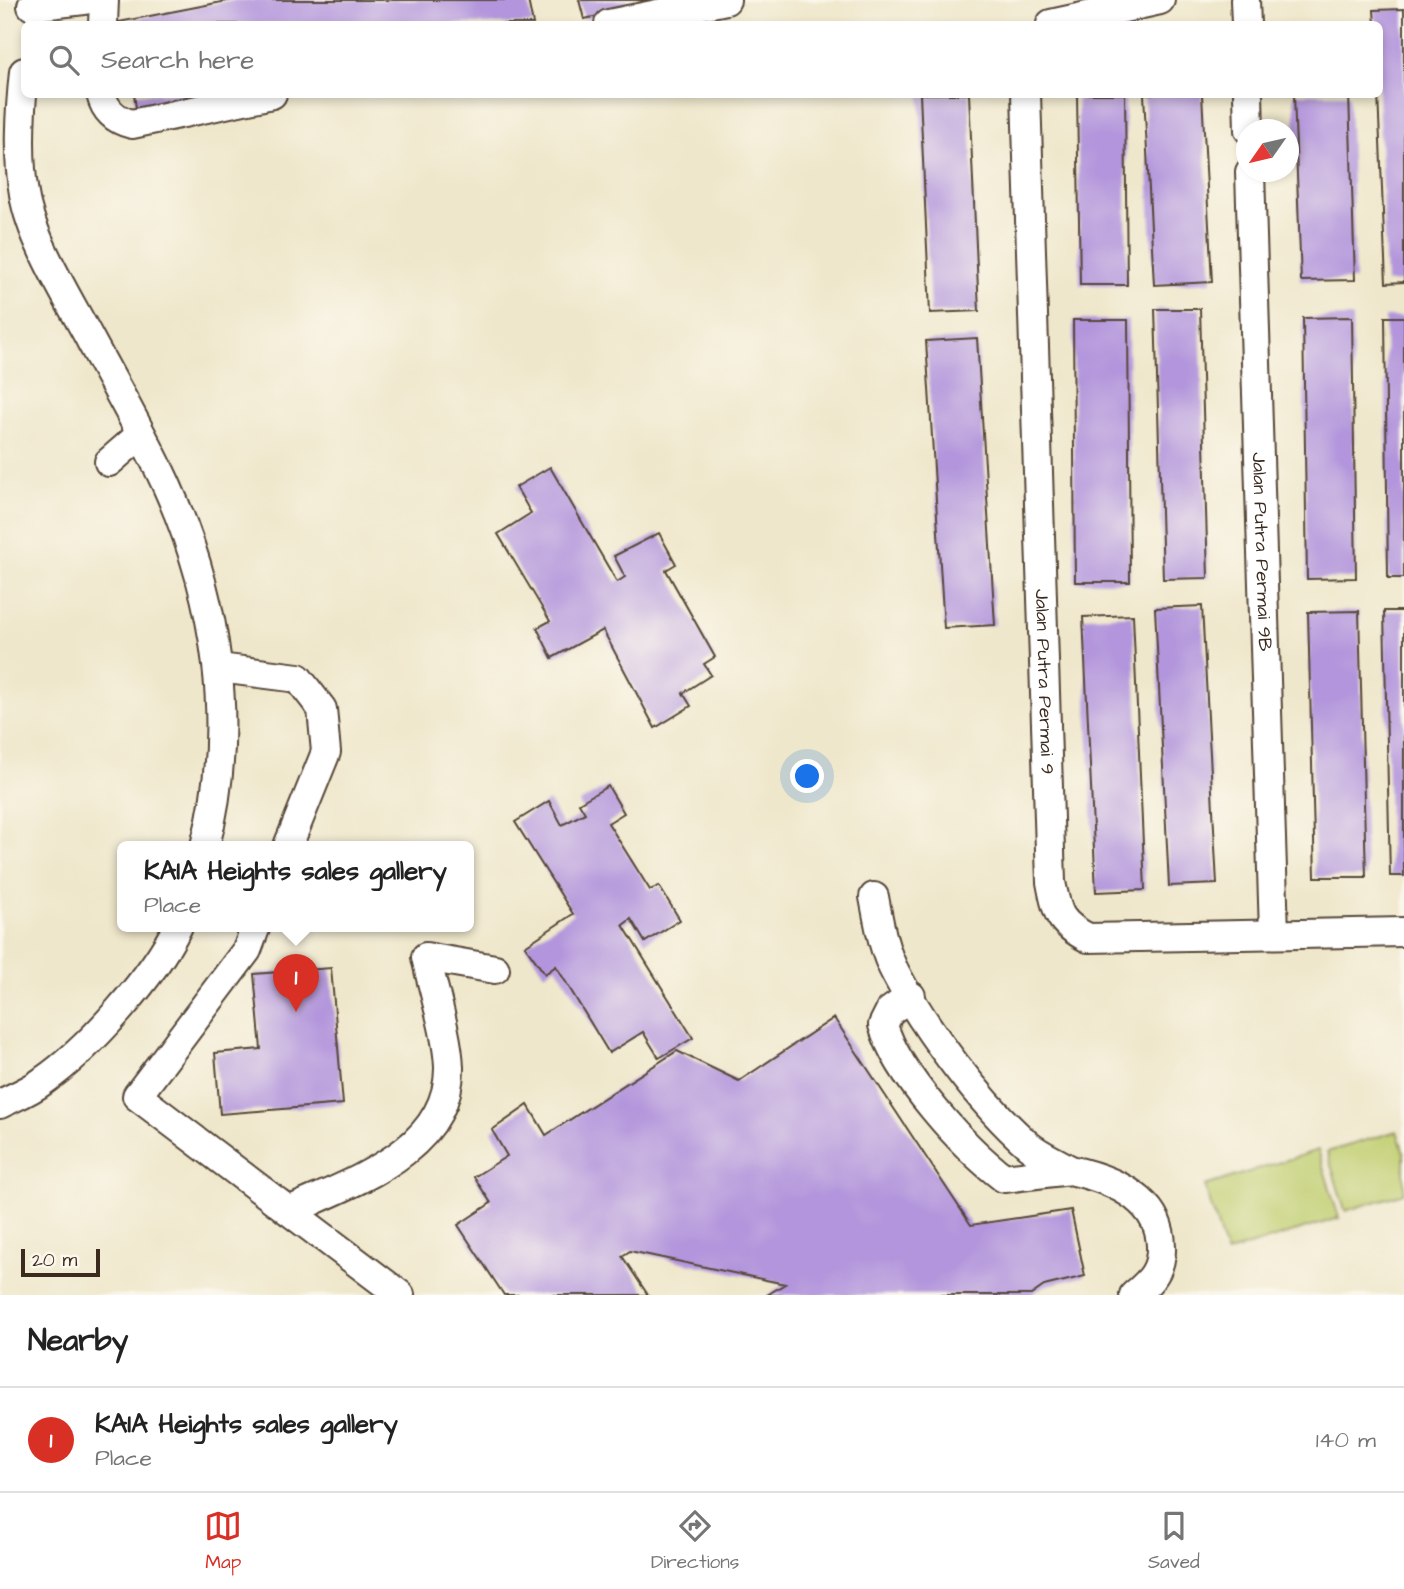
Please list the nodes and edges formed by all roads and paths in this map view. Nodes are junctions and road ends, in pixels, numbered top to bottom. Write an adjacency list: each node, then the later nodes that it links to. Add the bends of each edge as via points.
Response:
1 (84, 0): 6 (street)
2 (104, 0): 7 (street)
3 (726, 0): 8 (street)
4 (1160, 0): 9 (street)
5 (1245, 0): 10 (street)
6 (32, 10)
7 (103, 21)
8 (624, 21)
9 (1065, 21)
10 (1246, 21)
11 (22, 98): 18 (street, via 24,195 43,248)
12 (102, 98): 13 (street, via 112,115 132,124)
13 (253, 98)
14 (1026, 98): 27 (street, Jalan Putra Permai 9, via 1051,882 1057,912 1069,928 1088,938)
15 (1248, 98): 16 (street)
16 (1249, 119)
17 (1250, 182): 27 (street, Jalan Putra Permai 9B)
18 (140, 435): 19 (street); 20 (street, via 166,485 207,601)
19 (109, 462)
20 (219, 667): 21 (street, via 220,744); 22 (street, via 298,678 322,709 326,752)
21 (206, 841)
22 (290, 841)
23 (874, 897): 29 (street, via 881,938)
24 (175, 932): 30 (street, via 165,953 108,1021 43,1082)
25 (254, 932): 32 (street, via 247,950 137,1096)
26 (1404, 932): 27 (street, Jalan Putra Permai 9)
27 (1274, 933)
28 (495, 969): 32 (street, via 426,957 449,1065 446,1096 429,1126 403,1154)
29 (911, 996): 31 (street, via 951,1058 990,1105 1030,1146); 31 (street, via 890,1011 883,1025 888,1040 935,1110 975,1154 1004,1178)
30 (0, 1104)
31 (1070, 1170): 34 (street, via 1098,1176 1151,1210 1161,1230 1162,1259 1153,1279)
32 (289, 1211): 33 (street)
33 (400, 1295)
34 (1134, 1295)

